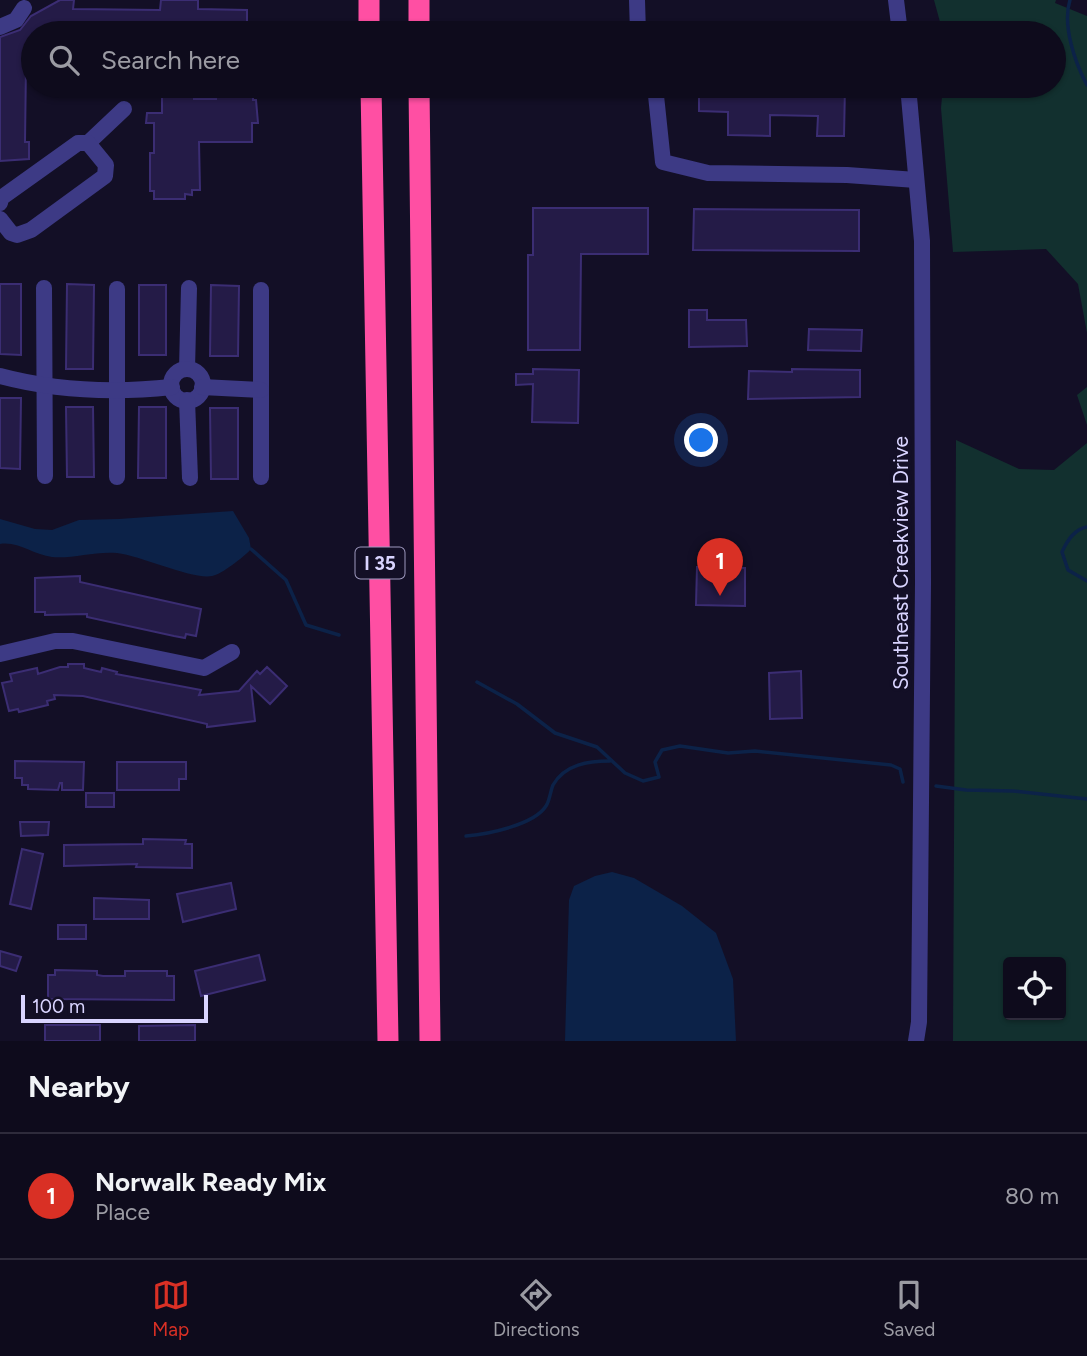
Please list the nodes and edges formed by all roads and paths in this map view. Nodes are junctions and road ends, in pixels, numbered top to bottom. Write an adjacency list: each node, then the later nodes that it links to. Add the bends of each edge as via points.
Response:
1 (369, 0): 6 (highway)
2 (419, 0): 7 (highway)
3 (638, 0): 8 (street)
4 (896, 0): 9 (street)
5 (24, 8): 10 (street, via 16,20)
6 (369, 21)
7 (419, 21)
8 (638, 21)
9 (899, 21)
10 (0, 27)
11 (371, 98): 38 (highway, I 35)
12 (419, 98): 39 (highway, I 35)
13 (656, 98): 17 (street, via 663,162 708,173)
14 (909, 98): 17 (street, Southeast Creekview Drive)
15 (124, 109): 16 (street)
16 (88, 143): 18 (street, via 78,143); 19 (street, via 106,165 105,176 31,230 11,233)
17 (916, 180): 40 (street, Southeast Creekview Drive, via 922,241 923,583)
18 (3, 193)
19 (0, 219)
20 (44, 288): 26 (street)
21 (189, 288): 24 (street)
22 (117, 289): 30 (street)
23 (261, 290): 29 (street)
24 (187, 369): 27 (street, via 175,375); 28 (street, via 199,374)
25 (0, 376): 26 (street)
26 (45, 385): 30 (street); 32 (street)
27 (172, 387): 30 (street); 31 (street, via 178,397)
28 (202, 387): 29 (street); 31 (street, via 196,397)
29 (261, 390): 34 (street)
30 (117, 391): 33 (street)
31 (187, 400): 35 (street)
32 (45, 476)
33 (117, 477)
34 (261, 477)
35 (190, 478)
36 (232, 652): 37 (street, via 204,668 73,641)
37 (0, 654)
38 (388, 1041)
39 (430, 1041)
40 (916, 1041)

